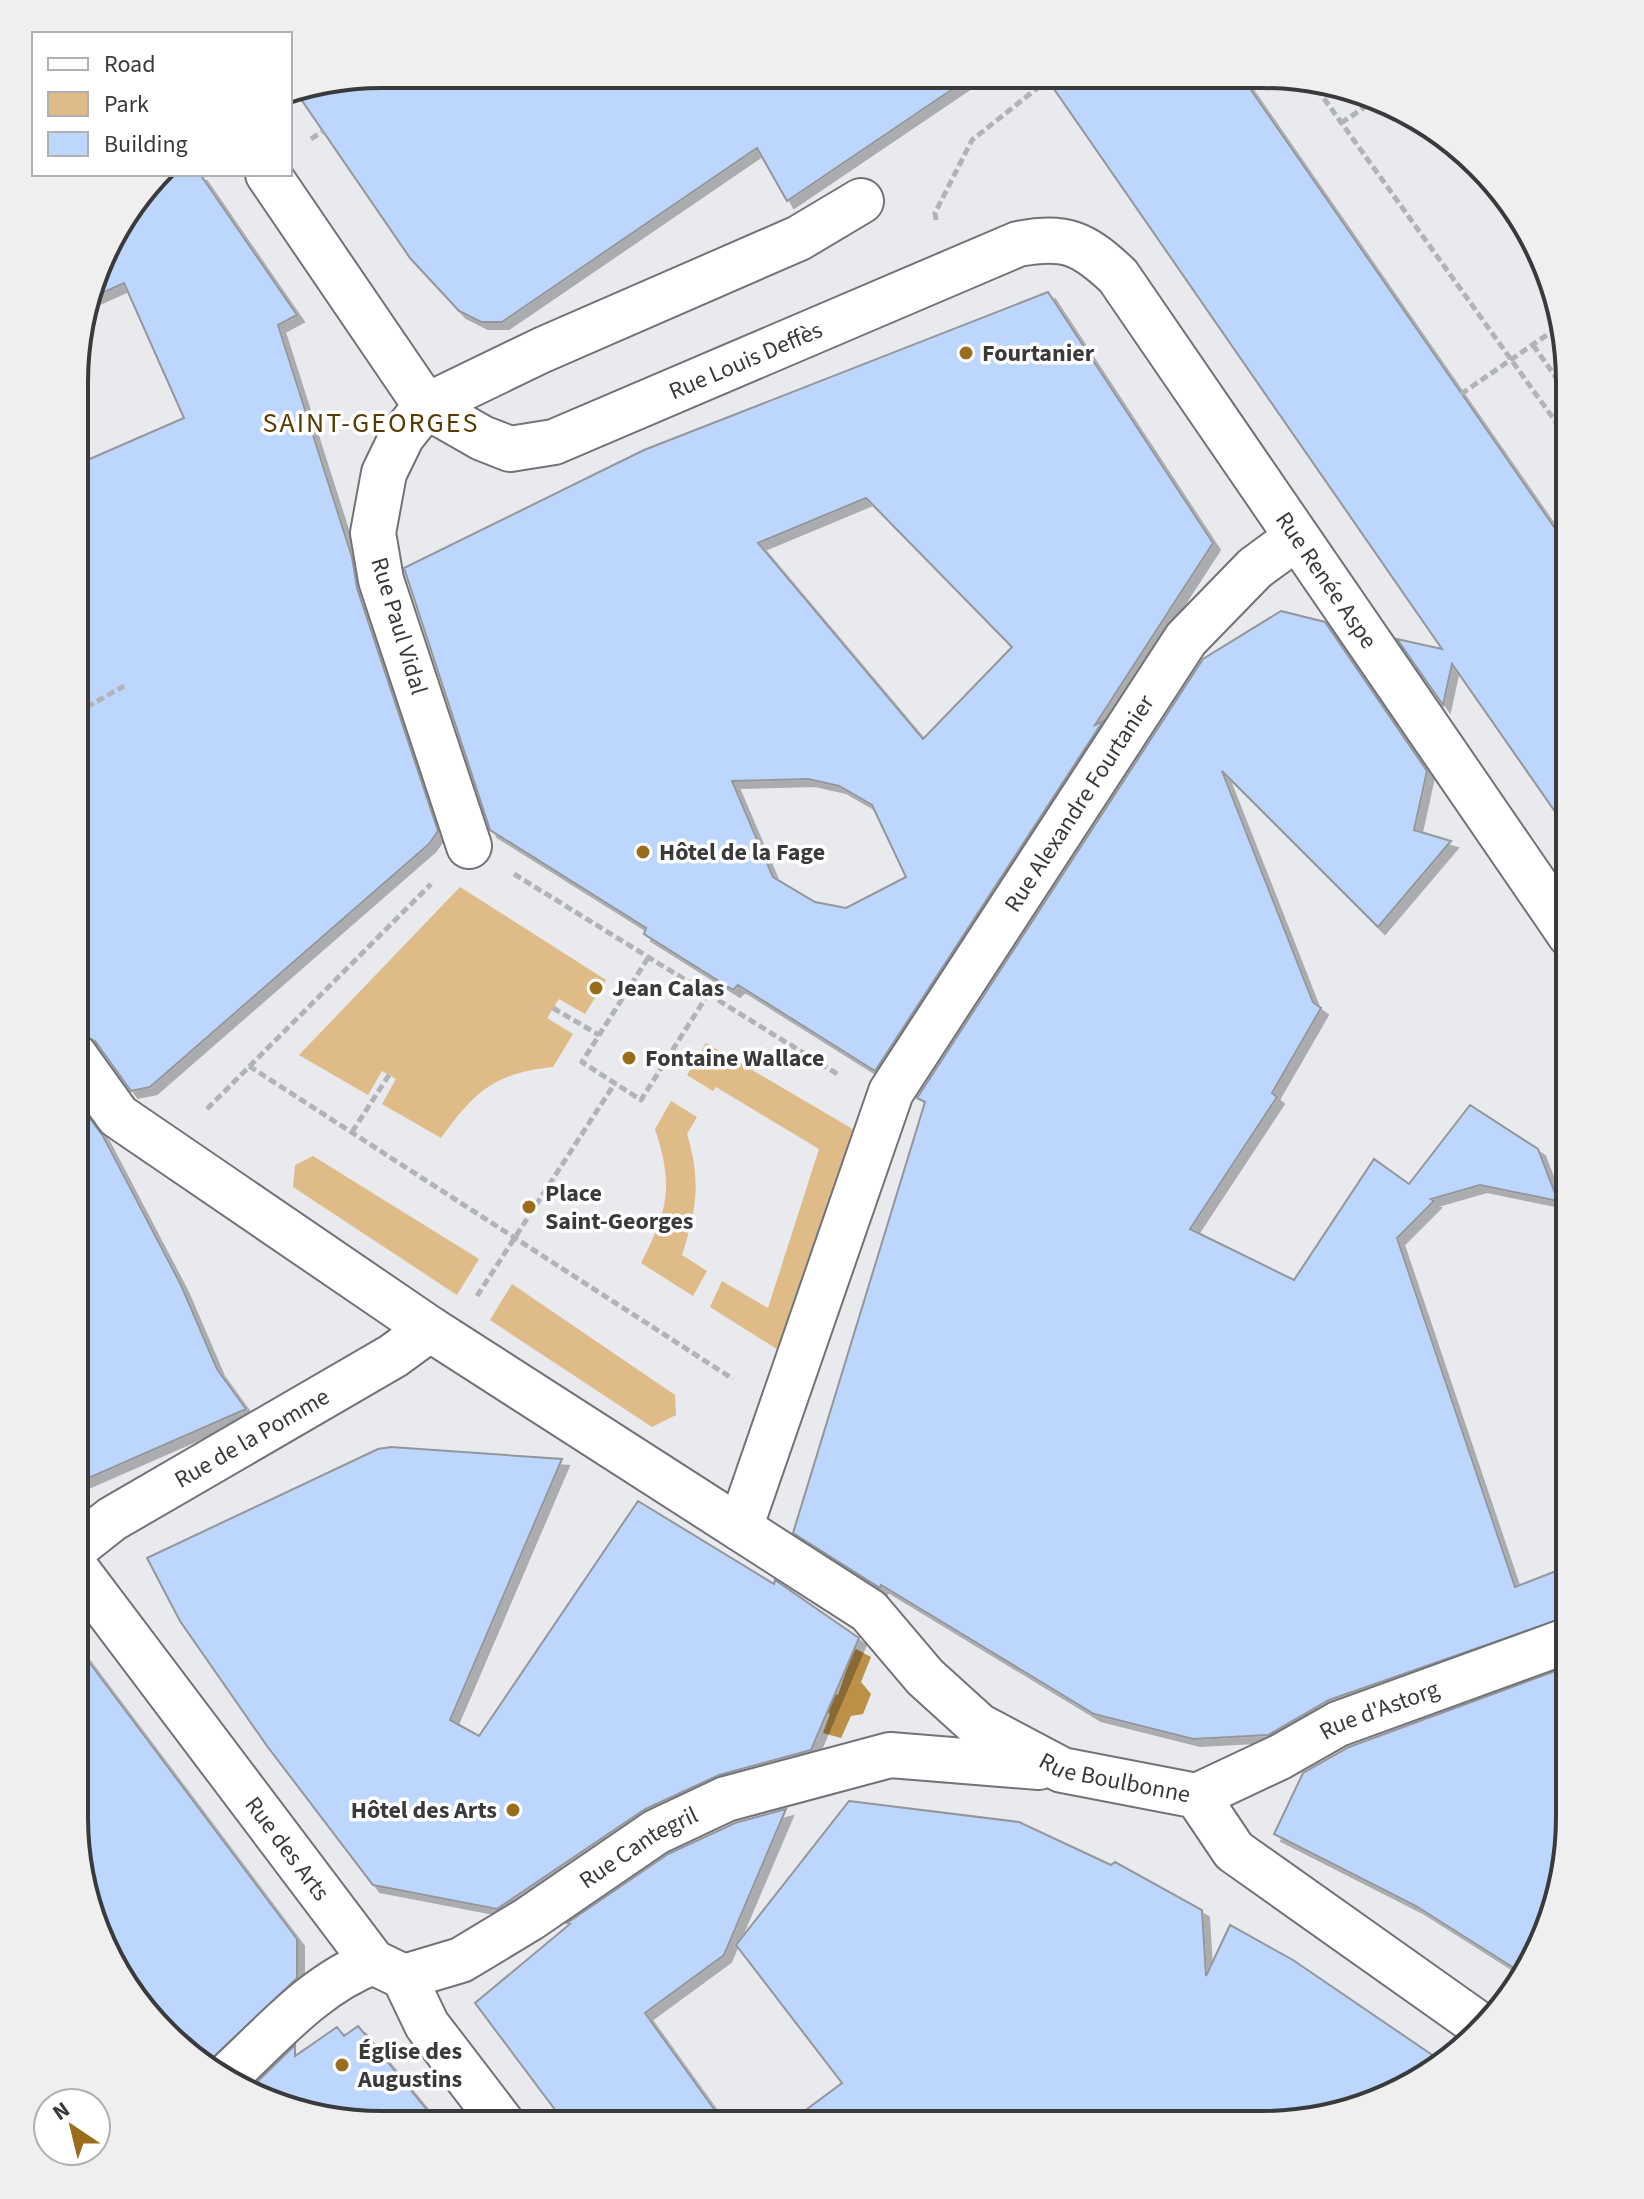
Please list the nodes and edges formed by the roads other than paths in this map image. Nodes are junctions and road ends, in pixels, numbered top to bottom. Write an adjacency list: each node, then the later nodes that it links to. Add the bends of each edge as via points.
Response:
1 (269, 176): 4 (street)
2 (861, 201): 4 (street, via 799,238)
3 (1069, 241): 4 (street, Rue Louis Deffès, via 1047,238 1018,244 554,442 510,449); 5 (street, Rue Renée Aspe, via 1093,252 1118,276)
4 (426, 406): 6 (street, Rue Paul Vidal, via 402,436 384,473 373,533 381,580)
5 (1296, 538): 7 (street, Rue Renée Aspe); 10 (street, Rue Alexandre Fourtanier, via 1255,568 1186,639 888,1098)
6 (469, 846)
7 (1556, 915)
8 (88, 1074): 9 (street, via 118,1116)
9 (440, 1335): 10 (street); 11 (street, Rue de la Pomme, via 393,1356)
10 (740, 1528): 14 (street, Rue Boulbonne, via 869,1611)
11 (88, 1538)
12 (88, 1584): 18 (street, Rue des Arts)
13 (1556, 1645): 17 (street, Rue d'Astorg, via 1338,1724)
14 (925, 1677): 15 (street, via 923,1707 913,1735); 16 (street, Rue Boulbonne, via 979,1726)
15 (890, 1755): 16 (street, Rue Cantegril); 18 (street, Rue Cantegril, via 726,1799 656,1832 461,1960)
16 (1062, 1770): 17 (street, Rue Boulbonne)
17 (1197, 1796): 19 (street, Rue Boulbonne, via 1234,1851)
18 (388, 1969): 20 (street, Rue Cantegril, via 350,1971 324,1988); 21 (street, Rue des Arts)
19 (1474, 2021)
20 (233, 2071)
21 (493, 2111)

